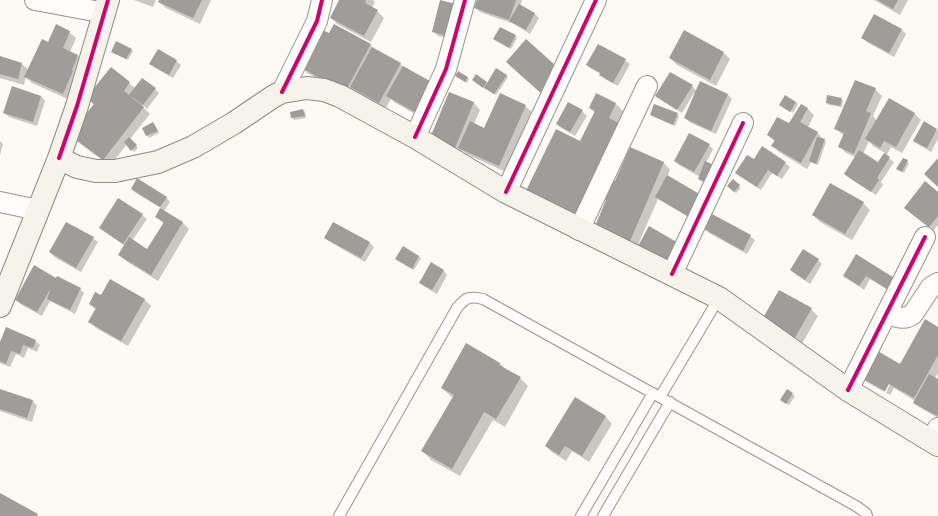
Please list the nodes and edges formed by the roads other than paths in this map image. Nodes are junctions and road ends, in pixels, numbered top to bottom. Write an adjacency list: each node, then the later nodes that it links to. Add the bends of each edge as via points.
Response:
1 (35, 0): 5 (street)
2 (322, 0): 7 (street, via 317,21)
3 (465, 0): 9 (street, via 446,69)
4 (596, 0): 11 (street)
5 (107, 6): 10 (main road)
6 (647, 86): 14 (street)
7 (282, 92): 9 (main road, via 307,88 324,90 340,96); 10 (main road, via 193,147 158,162 115,171 96,171 77,167)
8 (743, 123): 16 (street)
9 (415, 137): 11 (main road)
10 (59, 158): 13 (main road)
11 (506, 192): 14 (main road)
12 (0, 202): 13 (street)
13 (38, 210): 19 (main road)
14 (579, 230): 16 (main road)
15 (925, 237): 20 (street)
16 (672, 274): 18 (main road)
17 (938, 283): 20 (street, via 931,287 910,316 903,318)
18 (718, 298): 21 (main road); 22 (lane)
19 (0, 306)
20 (887, 313): 21 (street)
21 (848, 390): 24 (main road)
22 (656, 395): 23 (lane); 25 (lane, via 482,299 464,299); 26 (lane)
23 (670, 402): 27 (lane); 28 (lane, via 856,506)
24 (936, 438)
25 (338, 516)
26 (581, 516)
27 (603, 516)
28 (867, 516)

